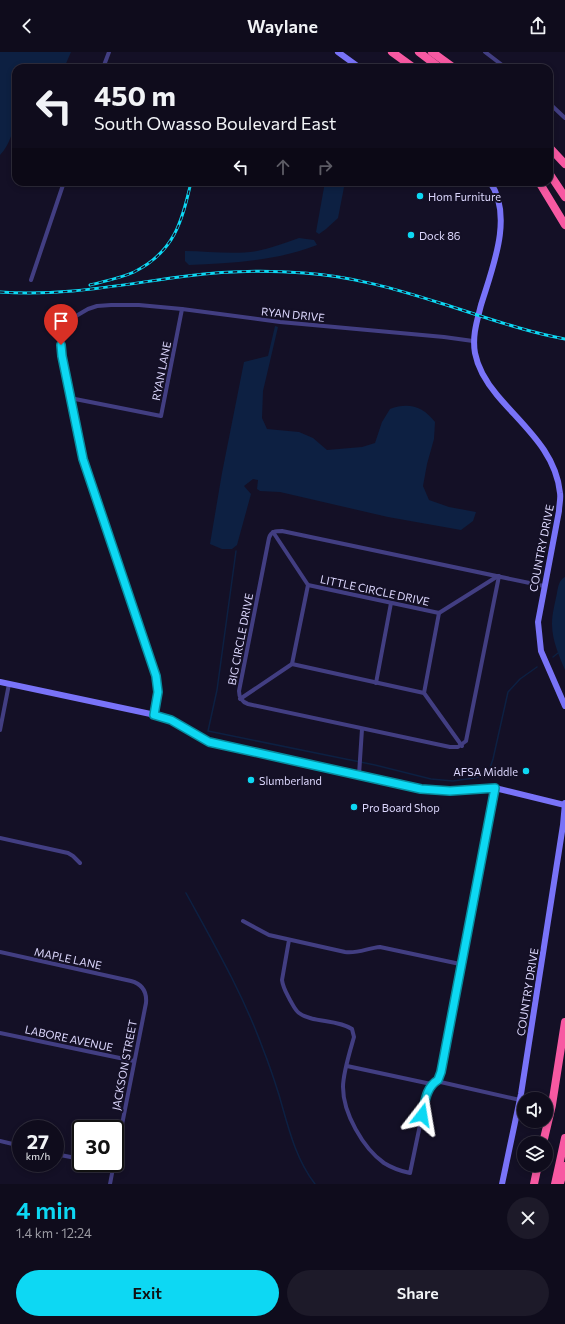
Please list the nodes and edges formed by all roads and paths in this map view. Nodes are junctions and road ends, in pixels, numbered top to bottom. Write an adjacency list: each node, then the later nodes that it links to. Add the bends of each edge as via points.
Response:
1 (109, 52): 7 (street)
2 (338, 52): 8 (street)
3 (392, 52): 9 (highway)
4 (419, 52): 10 (highway)
5 (432, 52): 11 (highway)
6 (485, 52): 12 (street)
7 (104, 64)
8 (354, 64)
9 (408, 64)
10 (435, 64)
11 (448, 64)
12 (501, 64)
13 (553, 107): 14 (street)
14 (565, 118)
15 (553, 151): 16 (highway)
16 (565, 164)
17 (553, 179): 21 (highway)
18 (63, 186): 23 (street)
19 (492, 186): 25 (street, COUNTRY DRIVE, via 499,200 500,235 478,316)
20 (541, 186): 22 (highway)
21 (565, 197)
22 (565, 225)
23 (31, 280)
24 (182, 309): 25 (street, RYAN DRIVE, via 280,322); 26 (street, RYAN DRIVE, via 111,305 97,306 82,312 66,327 63,336 62,356); 26 (street, RYAN LANE, via 161,416)
25 (474, 341): 30 (street, COUNTRY DRIVE, via 478,366 487,384 538,440 550,459 558,482 558,511)
26 (70, 398): 40 (street, RYAN DRIVE, via 83,459 156,676 158,692)
27 (274, 532): 28 (street, via 282,531); 29 (street, LITTLE CIRCLE DRIVE); 38 (street, BIG CIRCLE DRIVE, via 269,538 239,691)
28 (499, 576): 30 (street); 32 (street, LITTLE CIRCLE DRIVE); 43 (street, via 466,740)
29 (308, 585): 31 (street, LITTLE CIRCLE DRIVE); 33 (street, LITTLE CIRCLE DRIVE)
30 (544, 586): 39 (street, COUNTRY DRIVE, via 538,622 541,651)
31 (391, 603): 32 (street, LITTLE CIRCLE DRIVE); 35 (street)
32 (439, 613): 37 (street, LITTLE CIRCLE DRIVE)
33 (292, 664): 35 (street); 38 (street)
34 (0, 682): 36 (street)
35 (376, 683): 37 (street)
36 (9, 684): 40 (street); 42 (street)
37 (424, 694): 43 (street)
38 (240, 699): 41 (street, BIG CIRCLE DRIVE, via 248,704)
39 (565, 706)
40 (154, 715): 44 (street, via 171,720 209,742)
41 (362, 729): 43 (street, BIG CIRCLE DRIVE, via 454,748); 44 (street)
42 (0, 730)
43 (462, 746)
44 (359, 775): 45 (street, via 428,790)
45 (495, 788): 47 (street); 53 (street)
46 (565, 801): 47 (street, COUNTRY DRIVE)
47 (565, 805): 61 (street, COUNTRY DRIVE)
48 (0, 838): 49 (street, via 68,853)
49 (80, 862)
50 (243, 921): 51 (street, via 269,935)
51 (289, 940): 53 (street, via 350,953 375,947 384,948); 58 (street, via 283,987 295,1010 301,1014 346,1025 352,1029 354,1037)
52 (0, 952): 54 (street, MAPLE LANE)
53 (460, 964): 59 (street, via 441,1072)
54 (132, 981): 57 (street, JACKSON STREET, via 143,989 146,999)
55 (565, 1022): 65 (highway)
56 (0, 1033): 57 (street, LABORE AVENUE)
57 (134, 1061): 64 (street, JACKSON STREET)
58 (347, 1066): 60 (street); 60 (street, via 343,1095 356,1129 380,1160 392,1168 410,1173 425,1100)
59 (436, 1081): 60 (street); 62 (street)
60 (431, 1084)
61 (521, 1092)
62 (517, 1099)
63 (517, 1114): 74 (street, COUNTRY DRIVE)
64 (123, 1120)
65 (545, 1136)
66 (565, 1138): 75 (highway)
67 (0, 1141): 68 (street)
68 (12, 1144)
69 (565, 1166): 76 (highway)
70 (113, 1172): 73 (street)
71 (536, 1172): 72 (highway)
72 (534, 1183)
73 (110, 1184)
74 (502, 1184)
75 (555, 1184)
76 (560, 1184)

